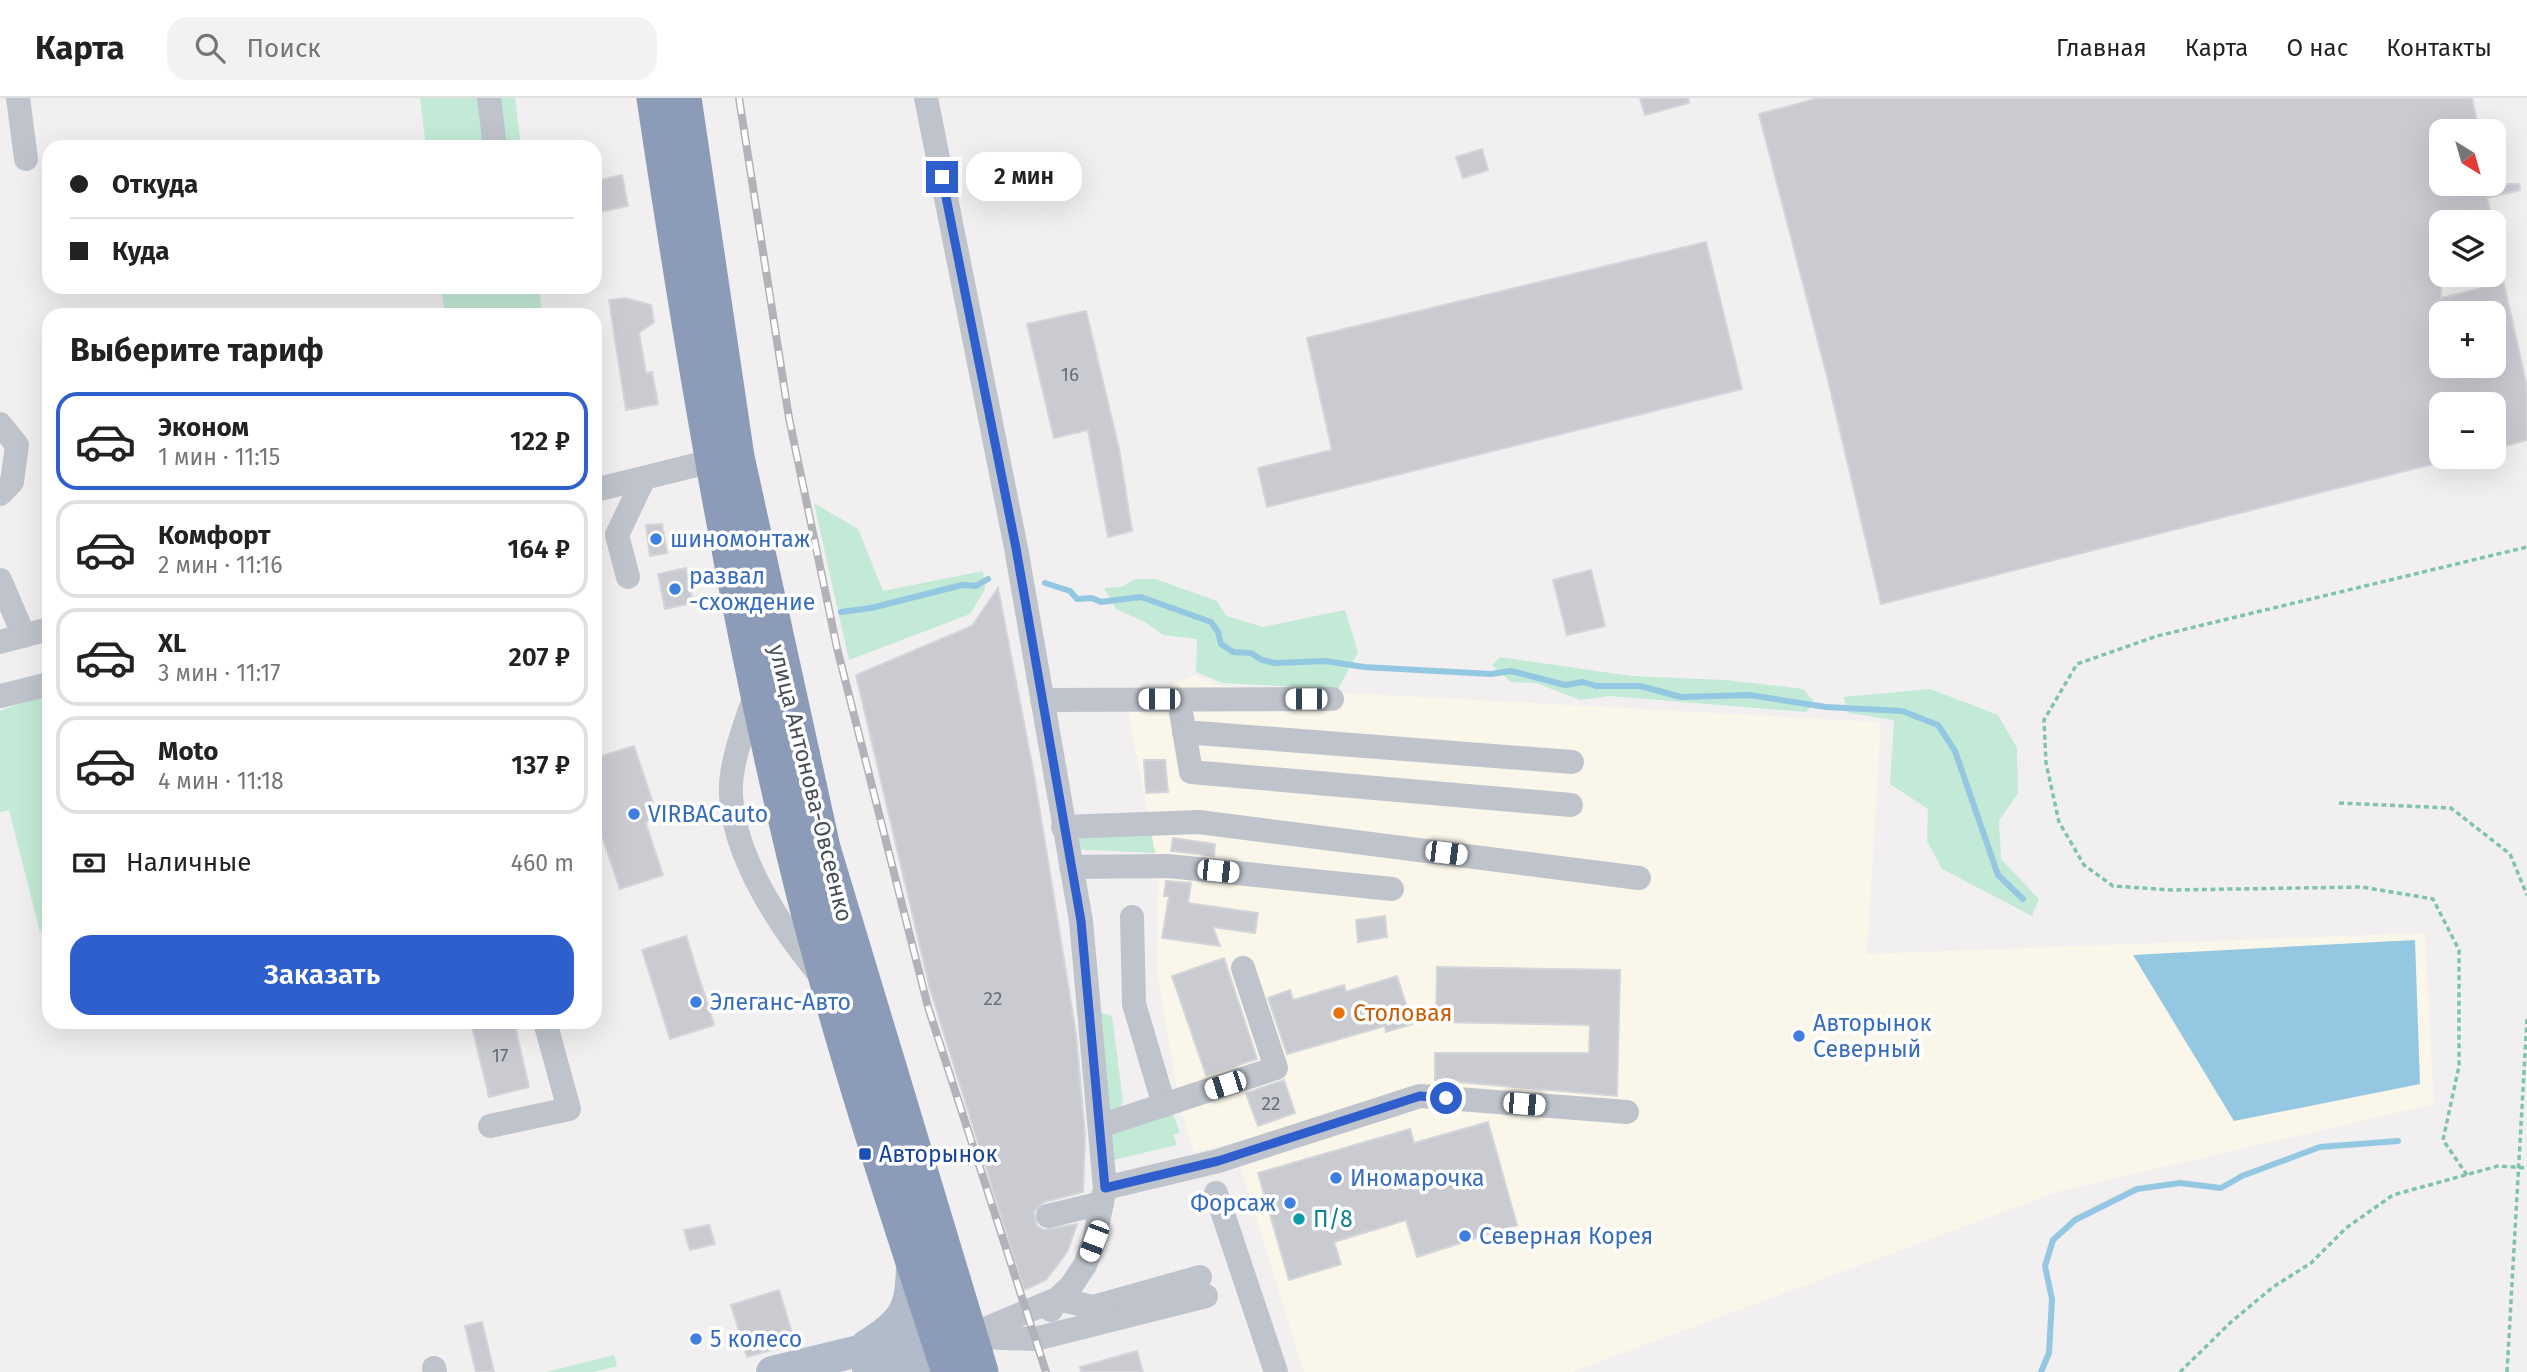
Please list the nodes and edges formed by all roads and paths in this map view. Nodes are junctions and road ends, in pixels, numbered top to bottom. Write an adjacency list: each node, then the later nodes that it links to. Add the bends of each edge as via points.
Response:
1 (18, 98): 7 (street)
2 (489, 98): 6 (street)
3 (654, 98): 9 (highway, улица Антонова-Овсеенко)
4 (683, 98): 52 (highway, улица Антонова-Овсеенко, via 736,457 822,848)
5 (926, 98): 23 (street)
6 (494, 140)
7 (26, 159)
8 (0, 424): 12 (street, via 17,444 12,482)
9 (712, 461): 10 (street); 20 (highway, улица Антонова-Овсеенко)
10 (645, 478): 11 (street); 14 (street, via 617,535)
11 (602, 488)
12 (0, 494)
13 (2527, 547): 45 (path, via 2157,636 2077,664 2044,720 2046,763 2059,822 2084,865 2113,886 2171,890 2362,887 2433,899 2459,950 2459,1066 2444,1140)
14 (628, 577)
15 (0, 580): 17 (street)
16 (42, 631): 17 (street)
17 (24, 636): 18 (street)
18 (0, 642)
19 (42, 686): 21 (street)
20 (759, 687): 36 (highway, улица Антонова-Овсеенко, via 795,855); 36 (street, via 741,737 731,794 742,843 762,891 793,942)
21 (0, 696)
22 (1332, 699): 24 (street)
23 (1042, 700): 24 (street); 29 (street)
24 (1179, 700): 25 (street)
25 (1184, 732): 26 (street); 28 (street, via 1191,772)
26 (1572, 762)
27 (2339, 803): 33 (path, via 2451,808 2510,855)
28 (1571, 805)
29 (1063, 827): 30 (street); 31 (street, via 1199,822)
30 (1071, 867): 32 (street, via 1168,866); 42 (street, via 1081,921)
31 (1639, 878)
32 (1392, 889)
33 (2527, 895)
34 (1132, 917): 39 (street, via 1134,1004)
35 (1243, 968): 39 (street, via 1276,1068)
36 (829, 984): 49 (highway, улица Антонова-Овсеенко)
37 (2527, 1018): 43 (path)
38 (547, 1029): 41 (street, via 569,1109)
39 (1164, 1105): 42 (street)
40 (1627, 1112): 47 (street, via 1420,1096)
41 (490, 1126)
42 (1100, 1126): 47 (street)
43 (2519, 1168): 44 (path); 45 (path, via 2498,1166); 58 (path)
44 (2527, 1168)
45 (2467, 1175): 57 (path, via 2393,1195 2346,1228 2311,1263 2273,1287)
46 (1216, 1193): 56 (street)
47 (1104, 1196): 48 (street); 50 (street, via 1085,1265)
48 (1048, 1216)
49 (912, 1257): 52 (highway, улица Антонова-Овсеенко); 53 (main road, via 912,1296 902,1317)
50 (1057, 1299): 51 (street); 51 (street, via 1093,1307 1203,1286); 52 (street)
51 (1035, 1339): 52 (street)
52 (950, 1348): 53 (main road); 55 (highway, улица Антонова-Овсеенко)
53 (862, 1362): 54 (main road)
54 (772, 1372)
55 (980, 1372)
56 (1276, 1372)
57 (2180, 1372)
58 (2507, 1372)

